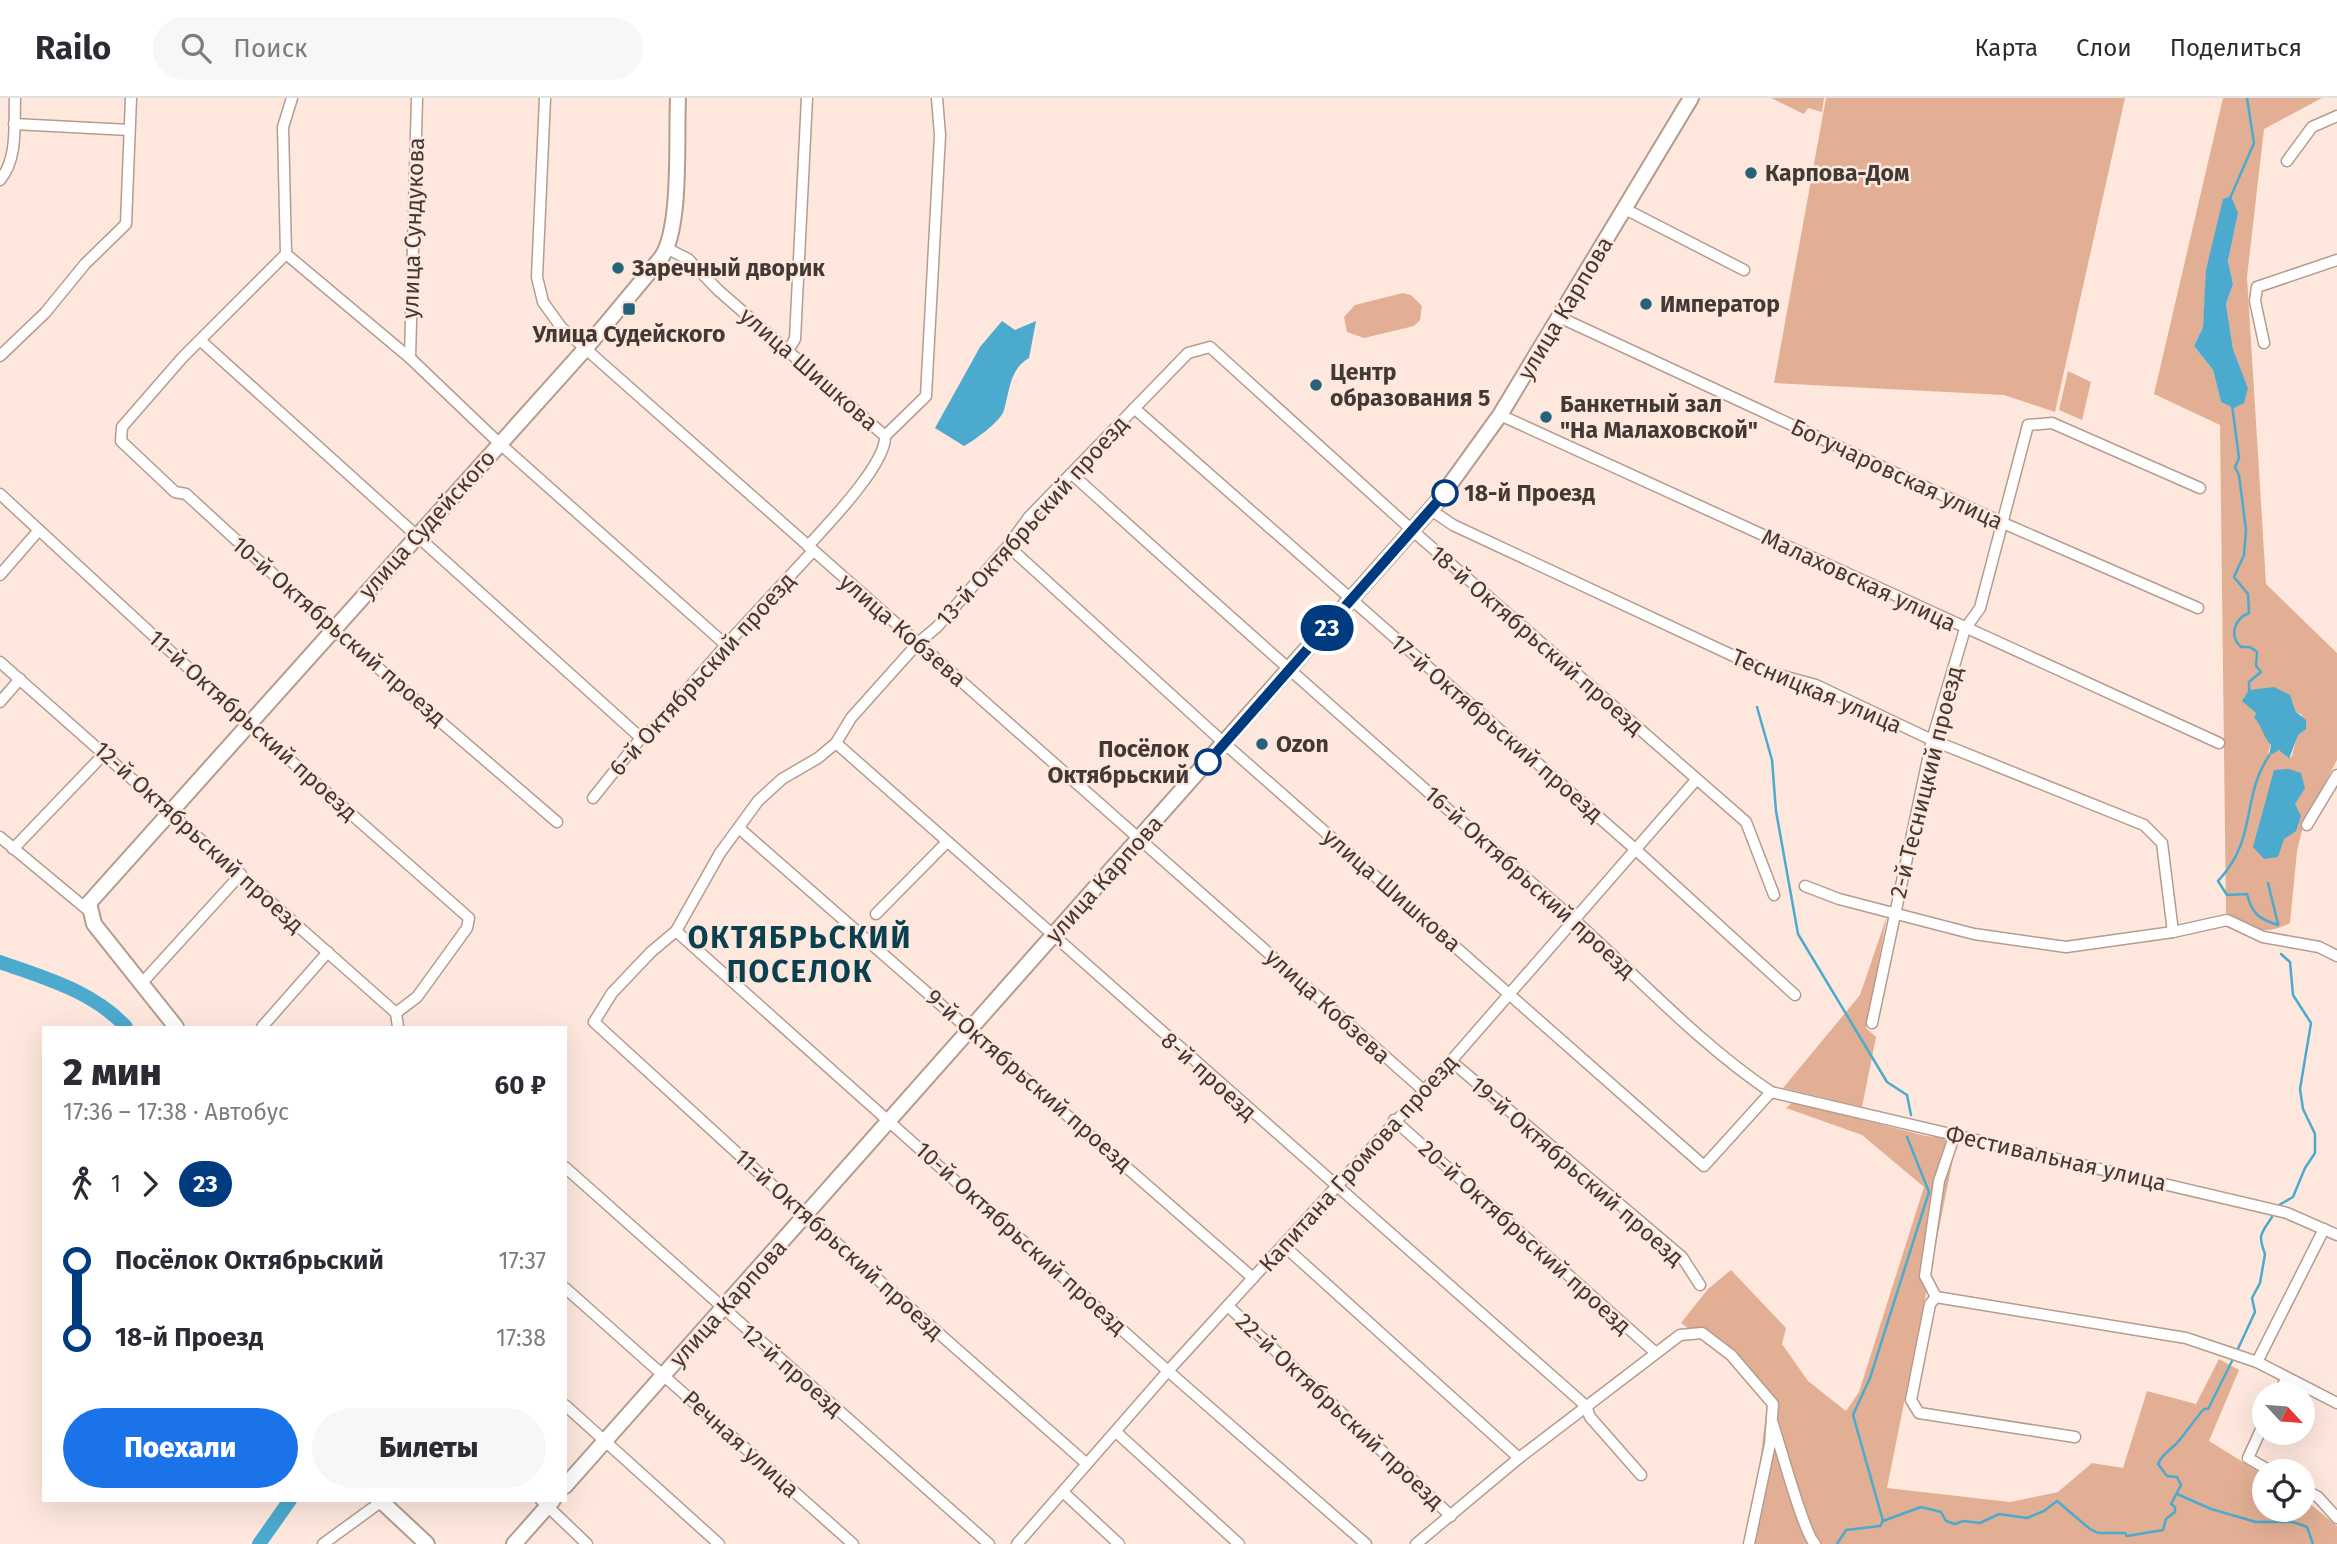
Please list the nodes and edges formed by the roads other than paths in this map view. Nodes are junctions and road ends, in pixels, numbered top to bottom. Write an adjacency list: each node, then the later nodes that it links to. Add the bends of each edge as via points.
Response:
1 (15, 98): 11 (street)
2 (131, 98): 12 (street)
3 (292, 98): 17 (street, via 283,127)
4 (417, 98): 29 (street, улица Сундукова)
5 (545, 98): 26 (street, улица Кобзева, via 539,292 561,327)
6 (678, 98): 16 (main road)
7 (807, 98): 27 (street, via 795,339)
8 (937, 98): 32 (street, 6-й Октябрьский проезд, via 940,135 929,386 920,403)
9 (1691, 98): 15 (main road, улица Карпова)
10 (2337, 116): 13 (street, via 2312,127)
11 (14, 124): 12 (street); 14 (street, via 12,155)
12 (129, 130): 24 (street, via 126,224)
13 (2287, 161)
14 (0, 180)
15 (1625, 209): 19 (street); 20 (main road, улица Карпова)
16 (668, 249): 26 (main road, улица Судейского); 27 (street, улица Шишкова, via 696,266)
17 (286, 254): 22 (street); 29 (street)
18 (2337, 260): 23 (street, via 2257,286 2255,301)
19 (1744, 270)
20 (1559, 317): 31 (main road, улица Карпова); 38 (street, Богучаровская улица)
21 (0, 338): 24 (street)
22 (201, 341): 41 (street); 47 (street, 10-й Октябрьский проезд, via 122,427 121,441)
23 (2264, 344)
24 (9, 346): 28 (street)
25 (1210, 347): 30 (street, 13-й Октябрьский проезд, via 1188,353); 40 (street, 18-й Октябрьский проезд)
26 (586, 348): 33 (main road, улица Судейского); 43 (street, улица Кобзева)
27 (789, 349): 32 (street, улица Шишкова)
28 (0, 356)
29 (410, 358): 33 (street)
30 (1134, 408): 34 (street, 13-й Октябрьский проезд); 45 (street, 17-й Октябрьский проезд)
31 (1500, 415): 37 (main road, улица Карпова); 48 (street, Малаховская улица)
32 (885, 436): 43 (street, 6-й Октябрьский проезд, via 886,448)
33 (499, 443): 41 (main road, улица Судейского); 50 (street)
34 (1073, 475): 42 (street, 13-й Октябрьский проезд, via 1056,487); 52 (street, 16-й Октябрьский проезд)
35 (2200, 488): 38 (street, 2-й Тесницкий проезд, via 2052,423 2028,425)
36 (0, 494): 39 (street, 11-й Октябрьский проезд)
37 (1431, 510): 40 (main road, улица Карпова); 57 (street, Тесницкая улица, via 1453,525 1756,666 1816,685)
38 (2003, 523): 46 (street, Богучаровская улица); 48 (street, 2-й Тесницкий проезд, via 1980,608)
39 (39, 530): 44 (street); 55 (street, 11-й Октябрьский проезд)
40 (1413, 531): 45 (main road, улица Карпова); 63 (street, 18-й Октябрьский проезд)
41 (415, 536): 47 (main road, улица Судейского); 56 (street)
42 (1008, 546): 49 (street, 13-й Октябрьский проезд); 59 (street, улица Шишкова)
43 (811, 549): 49 (street, улица Кобзева); 50 (street, 6-й Октябрьский проезд)
44 (0, 575)
45 (1351, 601): 52 (main road, улица Карпова); 73 (street, 17-й Октябрьский проезд)
46 (2198, 608)
47 (333, 629): 55 (main road, улица Судейского); 66 (street, 10-й Октябрьский проезд)
48 (1965, 629): 57 (street, 2-й Тесницкий проезд); 60 (street, Малаховская улица)
49 (919, 642): 58 (street, 13-й Октябрьский проезд, via 851,718); 70 (street, улица Кобзева)
50 (726, 645): 56 (street, 6-й Октябрьский проезд)
51 (0, 662): 53 (street, 12-й Октябрьский проезд)
52 (1289, 671): 59 (main road, улица Карпова); 80 (street, 16-й Октябрьский проезд)
53 (20, 679): 54 (street); 61 (street, 12-й Октябрьский проезд)
54 (0, 702)
55 (248, 723): 65 (main road, улица Судейского); 89 (street, 11-й Октябрьский проезд, via 469,918 467,928 417,997)
56 (641, 738): 64 (street, 6-й Октябрьский проезд)
57 (1932, 740): 78 (street, 2-й Тесницкий проезд); 82 (street, Тесницкая улица, via 2144,825 2162,843)
58 (836, 743): 68 (street, 13-й Октябрьский проезд, via 782,779 758,801); 71 (street, 8-й проезд)
59 (1224, 743): 70 (main road, улица Карпова); 87 (street, улица Шишкова)
60 (2219, 743)
61 (105, 753): 65 (street, 12-й Октябрьский проезд); 72 (street)
62 (2337, 775): 67 (street)
63 (1696, 780): 73 (street, Капитана Громова проезд); 76 (street, 18-й Октябрьский проезд, via 1746,822)
64 (593, 798)
65 (170, 811): 74 (street, 12-й Октябрьский проезд); 77 (main road, улица Судейского, via 94,895)
66 (557, 822)
67 (2307, 825)
68 (740, 829): 81 (street, 13-й Октябрьский проезд, via 720,853); 95 (street, 9-й Октябрьский проезд)
69 (0, 838): 72 (street)
70 (1139, 839): 83 (main road, улица Карпова); 97 (street, улица Кобзева)
71 (947, 842): 79 (street); 83 (street, 8-й проезд)
72 (13, 849): 77 (street)
73 (1635, 849): 80 (street, Капитана Громова проезд); 88 (street, 17-й Октябрьский проезд)
74 (241, 874): 84 (street, 12-й Октябрьский проезд); 86 (street)
75 (1805, 886): 78 (street)
76 (1774, 895)
77 (89, 911): 86 (main road, via 94,924)
78 (1894, 913): 82 (street, via 1975,934 2066,947); 91 (street, 2-й Тесницкий проезд)
79 (876, 914)
80 (1573, 918): 87 (street, Капитана Громова проезд); 98 (street, 16-й Октябрьский проезд, via 1736,1069)
81 (676, 931): 90 (street, 13-й Октябрьский проезд, via 612,993); 99 (street, 10-й Октябрьский проезд)
82 (2173, 932): 85 (street, via 2227,920 2263,937 2309,944)
83 (1053, 937): 95 (main road, улица Карпова); 103 (street, 8-й проезд)
84 (328, 952): 89 (street, 12-й Октябрьский проезд); 93 (street)
85 (2337, 956)
86 (142, 984): 92 (main road)
87 (1509, 992): 96 (street, Капитана Громова проезд); 98 (street, улица Шишкова, via 1704,1166)
88 (1795, 995)
89 (396, 1013): 94 (street)
90 (594, 1022): 104 (street, 11-й Октябрьский проезд)
91 (1872, 1023)
92 (175, 1026)
93 (263, 1026)
94 (398, 1026)
95 (971, 1029): 99 (main road, улица Карпова); 108 (street, 9-й Октябрьский проезд)
96 (1451, 1061): 97 (street, Капитана Громова проезд); 109 (street, 19-й Октябрьский проезд, via 1682,1257)
97 (1422, 1089): 100 (street, Капитана Громова проезд)
98 (1771, 1092): 101 (street, Фестивальная улица)
99 (890, 1120): 104 (main road, улица Карпова); 116 (street, 10-й Октябрьский проезд)
100 (1394, 1121): 103 (street, Капитана Громова проезд); 114 (street, 20-й Октябрьский проезд)
101 (1955, 1134): 105 (street, Фестивальная улица, via 2287,1213); 111 (street, via 1939,1181 1925,1276)
102 (567, 1169): 113 (street, 12-й проезд)
103 (1336, 1189): 107 (street, Капитана Громова проезд); 121 (street, 8-й проезд)
104 (806, 1216): 113 (main road, улица Карпова); 130 (street, 11-й Октябрьский проезд)
105 (2324, 1229): 106 (street, Фестивальная улица); 115 (street)
106 (2337, 1235)
107 (1283, 1245): 108 (street, Капитана Громова проезд); 128 (street)
108 (1253, 1278): 112 (street, Капитана Громова проезд)
109 (1700, 1285)
110 (567, 1290): 117 (street, Речная улица)
111 (1936, 1297): 115 (street, via 2186,1338); 125 (street, via 1930,1304 1911,1400 1919,1413)
112 (1228, 1306): 116 (street, Капитана Громова проезд); 138 (street, 22-й Октябрьский проезд)
113 (722, 1308): 117 (main road, улица Карпова); 146 (street, 12-й проезд)
114 (1656, 1353): 121 (street); 123 (street, via 1680,1335 1702,1333 1731,1355 1773,1404)
115 (2257, 1362): 118 (street)
116 (1168, 1371): 124 (street, Капитана Громова проезд); 150 (street, 10-й Октябрьский проезд)
117 (664, 1375): 126 (main road, улица Карпова); 145 (street, Речная улица)
118 (2286, 1379): 119 (street); 120 (street)
119 (2284, 1382)
120 (2337, 1402)
121 (1586, 1406): 128 (street); 131 (street, 8-й проезд, via 1590,1417)
122 (567, 1407): 126 (street)
123 (1772, 1420): 152 (street); 153 (street, via 1805,1532)
124 (1116, 1432): 130 (street, Капитана Громова проезд); 149 (street)
125 (2075, 1437)
126 (605, 1441): 132 (main road, улица Карпова); 144 (street)
127 (2253, 1446): 129 (street, via 2248,1458)
128 (1519, 1458): 138 (street)
129 (2252, 1460)
130 (1087, 1465): 133 (street, Капитана Громова проезд)
131 (1641, 1475)
132 (567, 1484)
133 (1063, 1492): 147 (street, Капитана Громова проезд); 148 (street)
134 (2315, 1495): 139 (street)
135 (380, 1502): 140 (street)
136 (382, 1502): 141 (main road)
137 (547, 1502): 142 (main road); 143 (street)
138 (1451, 1516): 151 (street)
139 (2337, 1518)
140 (323, 1544)
141 (427, 1544)
142 (514, 1544)
143 (587, 1544)
144 (719, 1544)
145 (853, 1544)
146 (989, 1544)
147 (1017, 1544)
148 (1119, 1544)
149 (1239, 1544)
150 (1366, 1544)
151 (1416, 1544)
152 (1749, 1544)
153 (1815, 1544)

